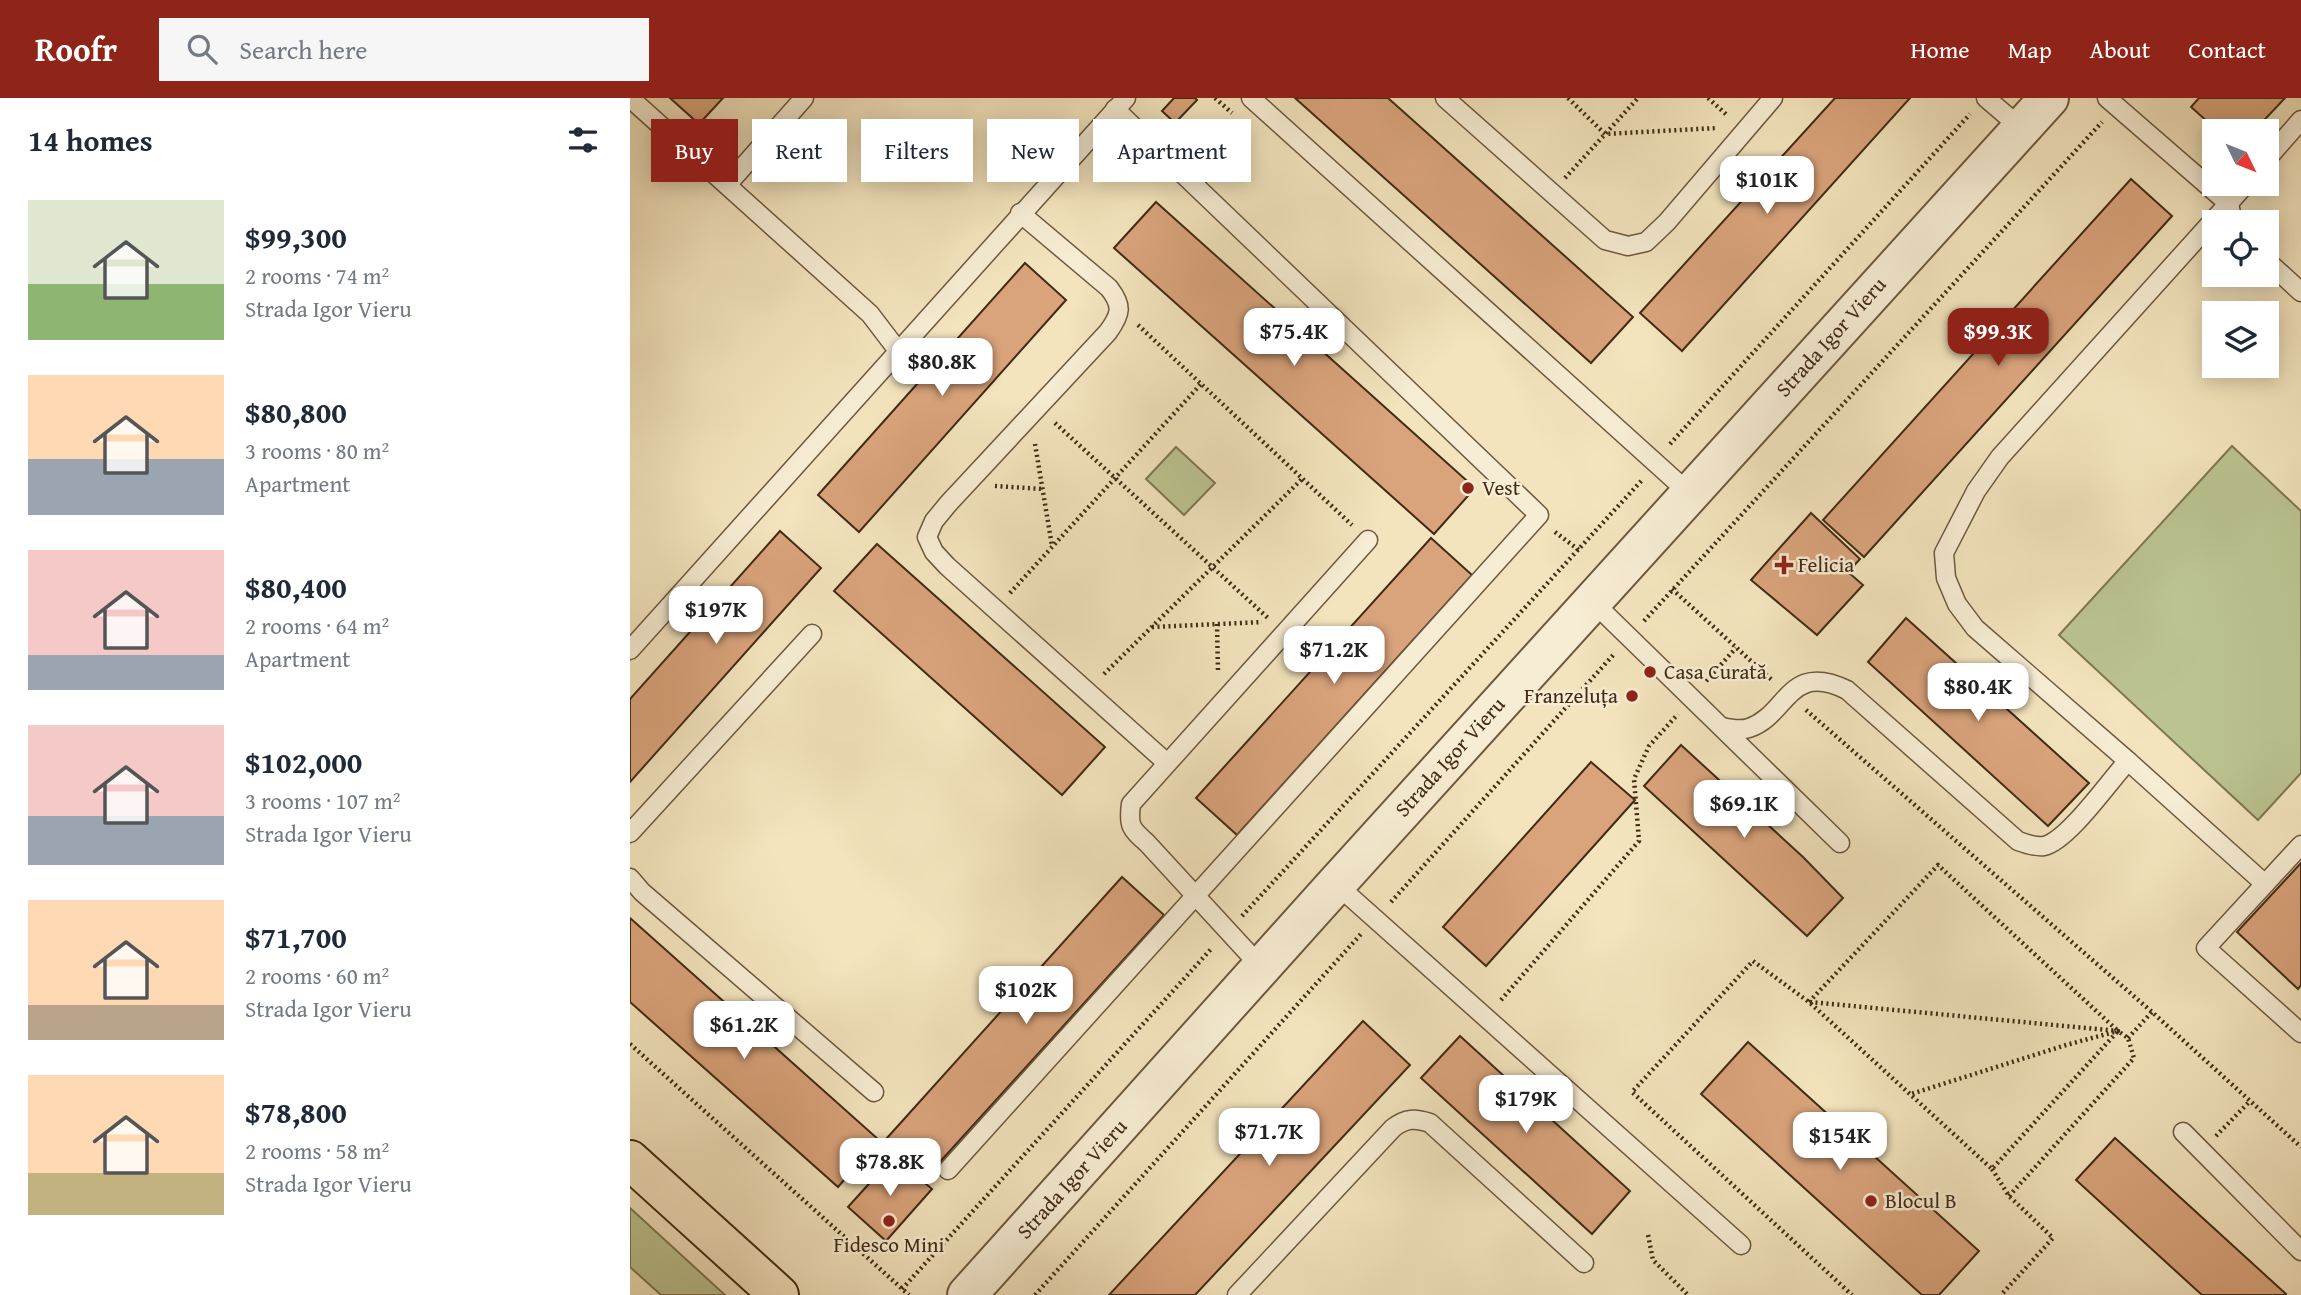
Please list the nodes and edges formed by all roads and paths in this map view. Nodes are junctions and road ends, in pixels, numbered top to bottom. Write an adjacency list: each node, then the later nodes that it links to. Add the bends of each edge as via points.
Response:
1 (631, 98): 17 (lane)
2 (804, 98): 17 (lane)
3 (1251, 98): 29 (lane)
4 (1445, 98): 18 (lane)
5 (1568, 98): 15 (path)
6 (1638, 98): 15 (path)
7 (1773, 98): 18 (lane, via 1646,242 1628,246 1605,240)
8 (2049, 98): 14 (street, Strada Igor Vieru)
9 (2112, 102): 20 (lane); 40 (path)
10 (1981, 103): 14 (lane); 29 (path)
11 (1120, 104): 22 (lane); 61 (lane, via 1539,515)
12 (2301, 120): 16 (lane)
13 (1727, 127): 15 (path)
14 (2021, 128): 34 (street, Strada Igor Vieru)
15 (1605, 134): 18 (path)
16 (2279, 145)
17 (727, 185): 26 (lane, via 870,314)
18 (1551, 193)
19 (2235, 196): 20 (lane)
20 (2228, 204): 21 (lane); 52 (lane, via 2000,457 1976,491 1944,553 1946,578 1957,604 1975,628)
21 (2230, 210)
22 (1020, 213): 25 (lane, via 1109,288); 26 (lane)
23 (2279, 272): 24 (lane)
24 (2301, 292)
25 (1119, 307): 27 (path); 28 (lane, via 1118,318 1108,332)
26 (899, 352): 47 (lane)
27 (1201, 384): 30 (path); 31 (path)
28 (1034, 411): 30 (path); 32 (lane); 33 (path)
29 (1655, 461): 34 (lane); 38 (path)
30 (1115, 478): 37 (path); 39 (path)
31 (1302, 479): 36 (path); 39 (path)
32 (966, 485): 33 (path); 42 (lane, via 934,521 927,537 947,566)
33 (1043, 489): 37 (path)
34 (1689, 493): 41 (street, Strada Igor Vieru)
35 (1555, 532): 38 (path)
36 (1368, 540): 50 (lane)
37 (1052, 547): 42 (path)
38 (1579, 550): 63 (path)
39 (1212, 567): 43 (path, via 1271,622); 44 (path)
40 (1672, 589): 46 (path); 49 (path)
41 (1592, 601): 46 (lane); 59 (street, Strada Igor Vieru)
42 (995, 609): 48 (lane)
43 (1217, 624): 44 (path); 50 (path)
44 (1151, 627): 48 (path)
45 (812, 634): 55 (lane)
46 (1629, 637): 51 (lane); 62 (path)
47 (630, 650)
48 (1087, 691): 53 (lane)
49 (1788, 695): 51 (lane, via 1759,723 1738,730); 52 (lane, via 1810,683 1824,682 1847,690 1997,824 2032,846 2060,839); 66 (path)
50 (1219, 705): 53 (lane)
51 (1722, 727): 56 (lane)
52 (2128, 761): 60 (lane)
53 (1167, 762): 61 (lane, via 1131,804 1129,819 1133,831)
54 (1634, 779): 67 (path, via 1639,841)
55 (630, 833)
56 (1840, 843)
57 (2301, 845): 60 (lane)
58 (630, 877): 72 (lane)
59 (1336, 884): 62 (lane); 64 (street, Strada Igor Vieru)
60 (2265, 884): 69 (lane, via 2206,948)
61 (1196, 897): 63 (lane); 80 (lane)
62 (1375, 919): 67 (lane); 90 (path)
63 (1227, 932): 64 (lane); 86 (path)
64 (1262, 968): 89 (street, Strada Igor Vieru)
65 (1809, 1002): 68 (path); 68 (path, via 1938,865); 73 (path); 93 (path, via 1753,961 1632,1092)
66 (2152, 1012): 70 (path); 74 (path)
67 (1486, 1018): 83 (lane)
68 (2118, 1031): 70 (path); 73 (path); 79 (path)
69 (2301, 1033)
70 (2128, 1038): 81 (path, via 2134,1058)
71 (630, 1044): 86 (path)
72 (874, 1092)
73 (1911, 1094): 79 (path)
74 (2250, 1101): 75 (path); 77 (path)
75 (2222, 1129)
76 (2183, 1132): 84 (lane)
77 (2301, 1147)
78 (630, 1160): 87 (main road)
79 (1992, 1169): 81 (path)
80 (948, 1170)
81 (2009, 1196): 94 (path, via 2053,1238)
82 (1648, 1235): 92 (path, via 1653,1260)
83 (1741, 1245)
84 (2301, 1251)
85 (1584, 1263): 91 (lane, via 1430,1123 1408,1119 1393,1128)
86 (902, 1289): 88 (path)
87 (779, 1295)
88 (909, 1295)
89 (967, 1295)
90 (1035, 1295)
91 (1237, 1295)
92 (1688, 1295)
93 (1852, 1295)
94 (2001, 1295)

